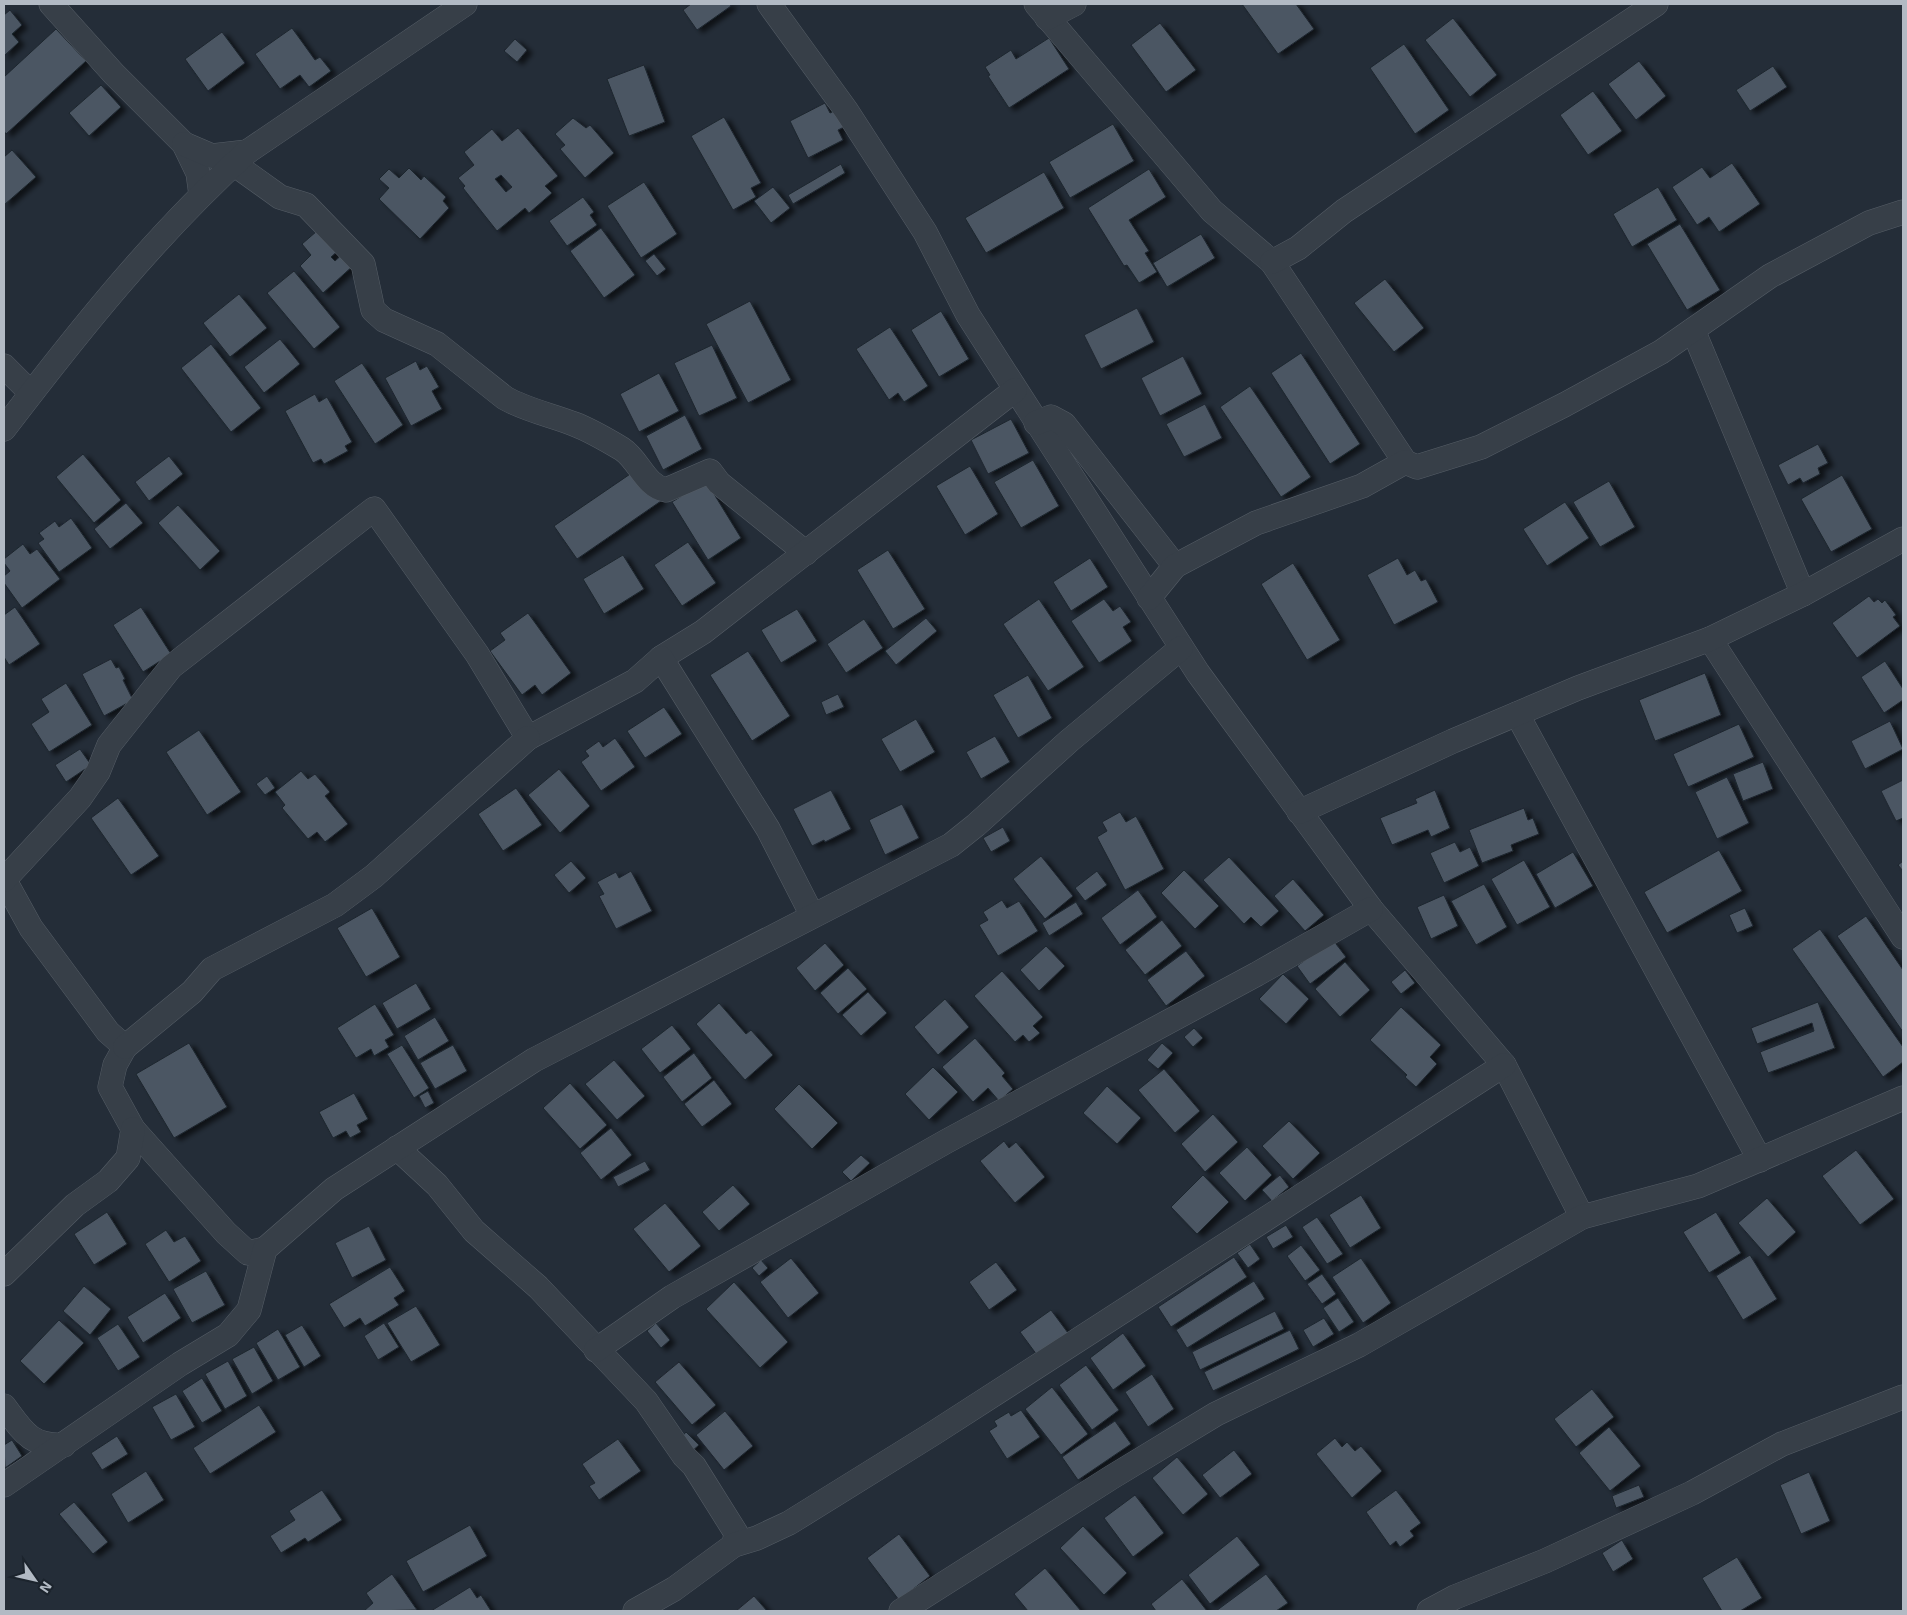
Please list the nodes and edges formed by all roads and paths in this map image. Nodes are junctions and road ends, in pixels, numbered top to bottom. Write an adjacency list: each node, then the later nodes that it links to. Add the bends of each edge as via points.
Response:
1 (51, 4): 7 (street, via 114,74)
2 (465, 4): 8 (street)
3 (769, 4): 14 (street, via 846,110 920,224 968,315)
4 (1074, 4): 6 (street)
5 (1656, 4): 11 (street, via 1344,211 1298,248)
6 (1042, 11): 11 (street, via 1212,211)
7 (184, 144): 8 (street, via 212,156); 9 (street, via 198,173)
8 (241, 158): 9 (street); 20 (street, via 280,197 306,204 363,264 373,310 384,320 437,344 517,405 583,428 622,449 660,489 666,490 710,471 719,483)
9 (201, 195): 15 (street, via 144,256)
10 (1903, 211): 12 (street, via 1869,223 1770,276)
11 (1272, 262): 18 (street)
12 (1692, 330): 18 (street, via 1653,356 1481,447 1417,467); 22 (street)
13 (4, 366): 15 (street)
14 (1016, 390): 16 (street); 20 (street)
15 (31, 394): 17 (street)
16 (1036, 423): 21 (street, via 1051,418 1064,424); 23 (street)
17 (4, 429)
18 (1404, 462): 21 (street, via 1362,486 1256,523)
19 (1903, 539): 22 (street)
20 (806, 553): 26 (street, via 703,632)
21 (1175, 566): 23 (street)
22 (1803, 594): 24 (street)
23 (1149, 598): 25 (street)
24 (1710, 639): 27 (street); 33 (street)
25 (1181, 648): 29 (street); 32 (street, via 951,844)
26 (661, 658): 28 (street, via 635,681); 32 (street, via 768,829)
27 (1516, 714): 29 (street); 39 (street)
28 (528, 738): 30 (street, via 477,654 374,510 171,667 110,745 98,772 80,798); 34 (street, via 374,876 335,905 212,969 192,992)
29 (1299, 812): 31 (street)
30 (4, 880): 34 (street, via 31,928 108,1032)
31 (1371, 909): 35 (street); 43 (street, via 946,1141 689,1287)
32 (812, 915): 38 (street, via 534,1060)
33 (1903, 937)
34 (126, 1047): 37 (street, via 115,1065 110,1087)
35 (1504, 1065): 40 (street); 48 (street, via 942,1428 788,1523 758,1538)
36 (1903, 1098): 39 (street)
37 (133, 1129): 41 (street, via 226,1233 248,1253); 42 (street, via 128,1158)
38 (397, 1148): 41 (street, via 334,1189); 43 (street, via 437,1185 474,1231 538,1287)
39 (1760, 1160): 40 (street, via 1698,1186)
40 (1582, 1217): 50 (street, via 1359,1346 1216,1414)
41 (264, 1249): 46 (street, via 249,1310 228,1335 180,1364)
42 (4, 1274)
43 (596, 1350): 48 (street, via 646,1401 694,1466 736,1533)
44 (1903, 1398): 51 (street, via 1782,1444 1692,1493)
45 (4, 1406): 46 (street, via 28,1438 52,1446)
46 (64, 1445): 47 (street)
47 (4, 1485)
48 (734, 1545): 49 (street, via 674,1589)
49 (634, 1611)
50 (901, 1611)
51 (1428, 1611)

